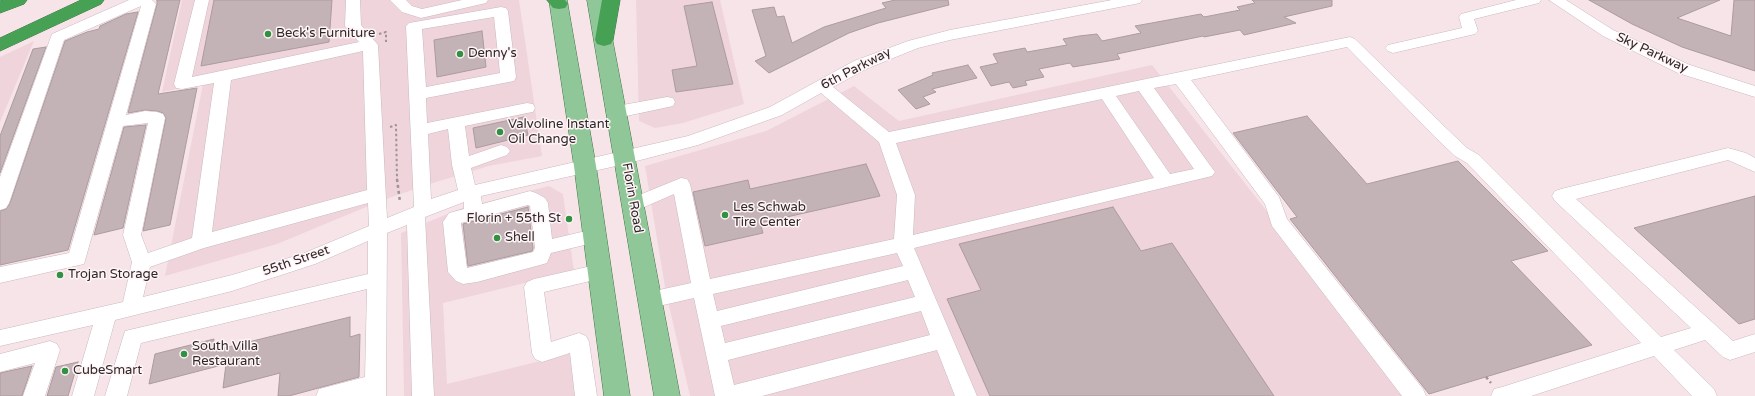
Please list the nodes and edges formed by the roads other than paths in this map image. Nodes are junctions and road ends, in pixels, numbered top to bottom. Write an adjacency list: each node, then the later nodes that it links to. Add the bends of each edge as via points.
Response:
1 (9, 0): 15 (highway)
2 (18, 0): 16 (highway)
3 (63, 0): 18 (highway)
4 (95, 0): 21 (highway)
5 (202, 0): 23 (street, via 182,84)
6 (353, 0): 20 (street, via 353,26)
7 (397, 0): 17 (street)
8 (481, 0): 17 (street)
9 (596, 0): 19 (main road, Florin Road)
10 (611, 0): 19 (highway)
11 (1135, 0): 25 (street, 6th Parkway, via 914,44 860,65)
12 (1534, 0): 22 (street, via 1466,16 1470,31)
13 (1556, 0): 27 (street, Sky Parkway, via 1608,33 1677,66)
14 (558, 1): 40 (main road)
15 (0, 5)
16 (0, 8)
17 (418, 20): 29 (street); 29 (street, via 501,11 508,77)
18 (0, 30)
19 (604, 40): 32 (main road, Florin Road)
20 (373, 43): 23 (street); 44 (street)
21 (0, 45)
22 (1393, 48)
23 (223, 76): 51 (street)
24 (1181, 79): 26 (street); 74 (street, via 1350,42 1441,133 1461,152 1473,159); 88 (street, via 1273,202 1279,221)
25 (822, 86): 36 (street); 38 (street, 6th Parkway, via 776,111 736,126 692,141)
26 (1144, 86): 28 (street); 42 (street, via 1206,172)
27 (1755, 92)
28 (1106, 93): 36 (street); 42 (street)
29 (418, 94): 35 (street)
30 (667, 102): 32 (street)
31 (527, 108): 34 (street)
32 (617, 112): 38 (main road, Florin Road)
33 (116, 122): 45 (street, via 148,4 143,1 57,37); 54 (street, via 144,117 157,118 132,235); 57 (street, via 77,259)
34 (456, 122): 35 (street); 39 (street)
35 (419, 130): 47 (street)
36 (886, 139): 52 (street, via 906,195)
37 (501, 151): 39 (street)
38 (625, 158): 40 (street, 6th Parkway); 46 (main road, Florin Road)
39 (462, 165): 43 (street)
40 (585, 166): 43 (street, 55th Street); 50 (main road)
41 (1755, 166): 67 (street, via 1740,157 1728,154 1561,196)
42 (1166, 182): 52 (street)
43 (470, 193): 47 (street, 55th Street); 48 (street)
44 (377, 194): 49 (street); 51 (street)
45 (0, 203)
46 (633, 205): 59 (street, via 681,184); 61 (main road, Florin Road)
47 (419, 212): 49 (street, 55th Street); 82 (street)
48 (474, 213): 53 (street, via 530,198 539,203); 53 (street, via 455,218 452,222 458,272 464,276 540,258)
49 (378, 230): 58 (street); 60 (street, 55th Street, via 308,258)
50 (594, 236): 53 (street); 56 (main road)
51 (201, 242): 54 (street)
52 (903, 244): 55 (street); 59 (street)
53 (544, 248)
54 (142, 262): 63 (street)
55 (915, 271): 62 (street); 66 (street)
56 (600, 272): 68 (main road); 72 (street, via 534,287 542,353)
57 (0, 275)
58 (377, 279): 65 (street); 77 (street)
59 (702, 289): 61 (street); 66 (street)
60 (206, 290): 63 (street, 55th Street); 65 (street)
61 (650, 300): 85 (main road, Florin Road)
62 (927, 302): 71 (street); 75 (street)
63 (136, 307): 64 (street, 55th Street); 69 (street)
64 (108, 313): 70 (street, 55th Street); 79 (street)
65 (198, 321): 69 (street)
66 (709, 321): 75 (street)
67 (1707, 331): 73 (street, via 1730,351); 74 (street)
68 (608, 335): 72 (street); 84 (main road)
69 (132, 337): 80 (street)
70 (0, 338)
71 (943, 340): 86 (street); 87 (street)
72 (579, 342): 83 (street)
73 (1755, 343)
74 (1656, 346): 89 (street); 90 (street)
75 (717, 354): 86 (street)
76 (0, 363): 78 (street, via 50,350)
77 (375, 390): 81 (street)
78 (34, 396)
79 (83, 396)
80 (116, 396)
81 (327, 396)
82 (423, 396)
83 (586, 396)
84 (617, 396)
85 (667, 396)
86 (726, 396)
87 (966, 396)
88 (1415, 396)
89 (1502, 396)
90 (1706, 396)

